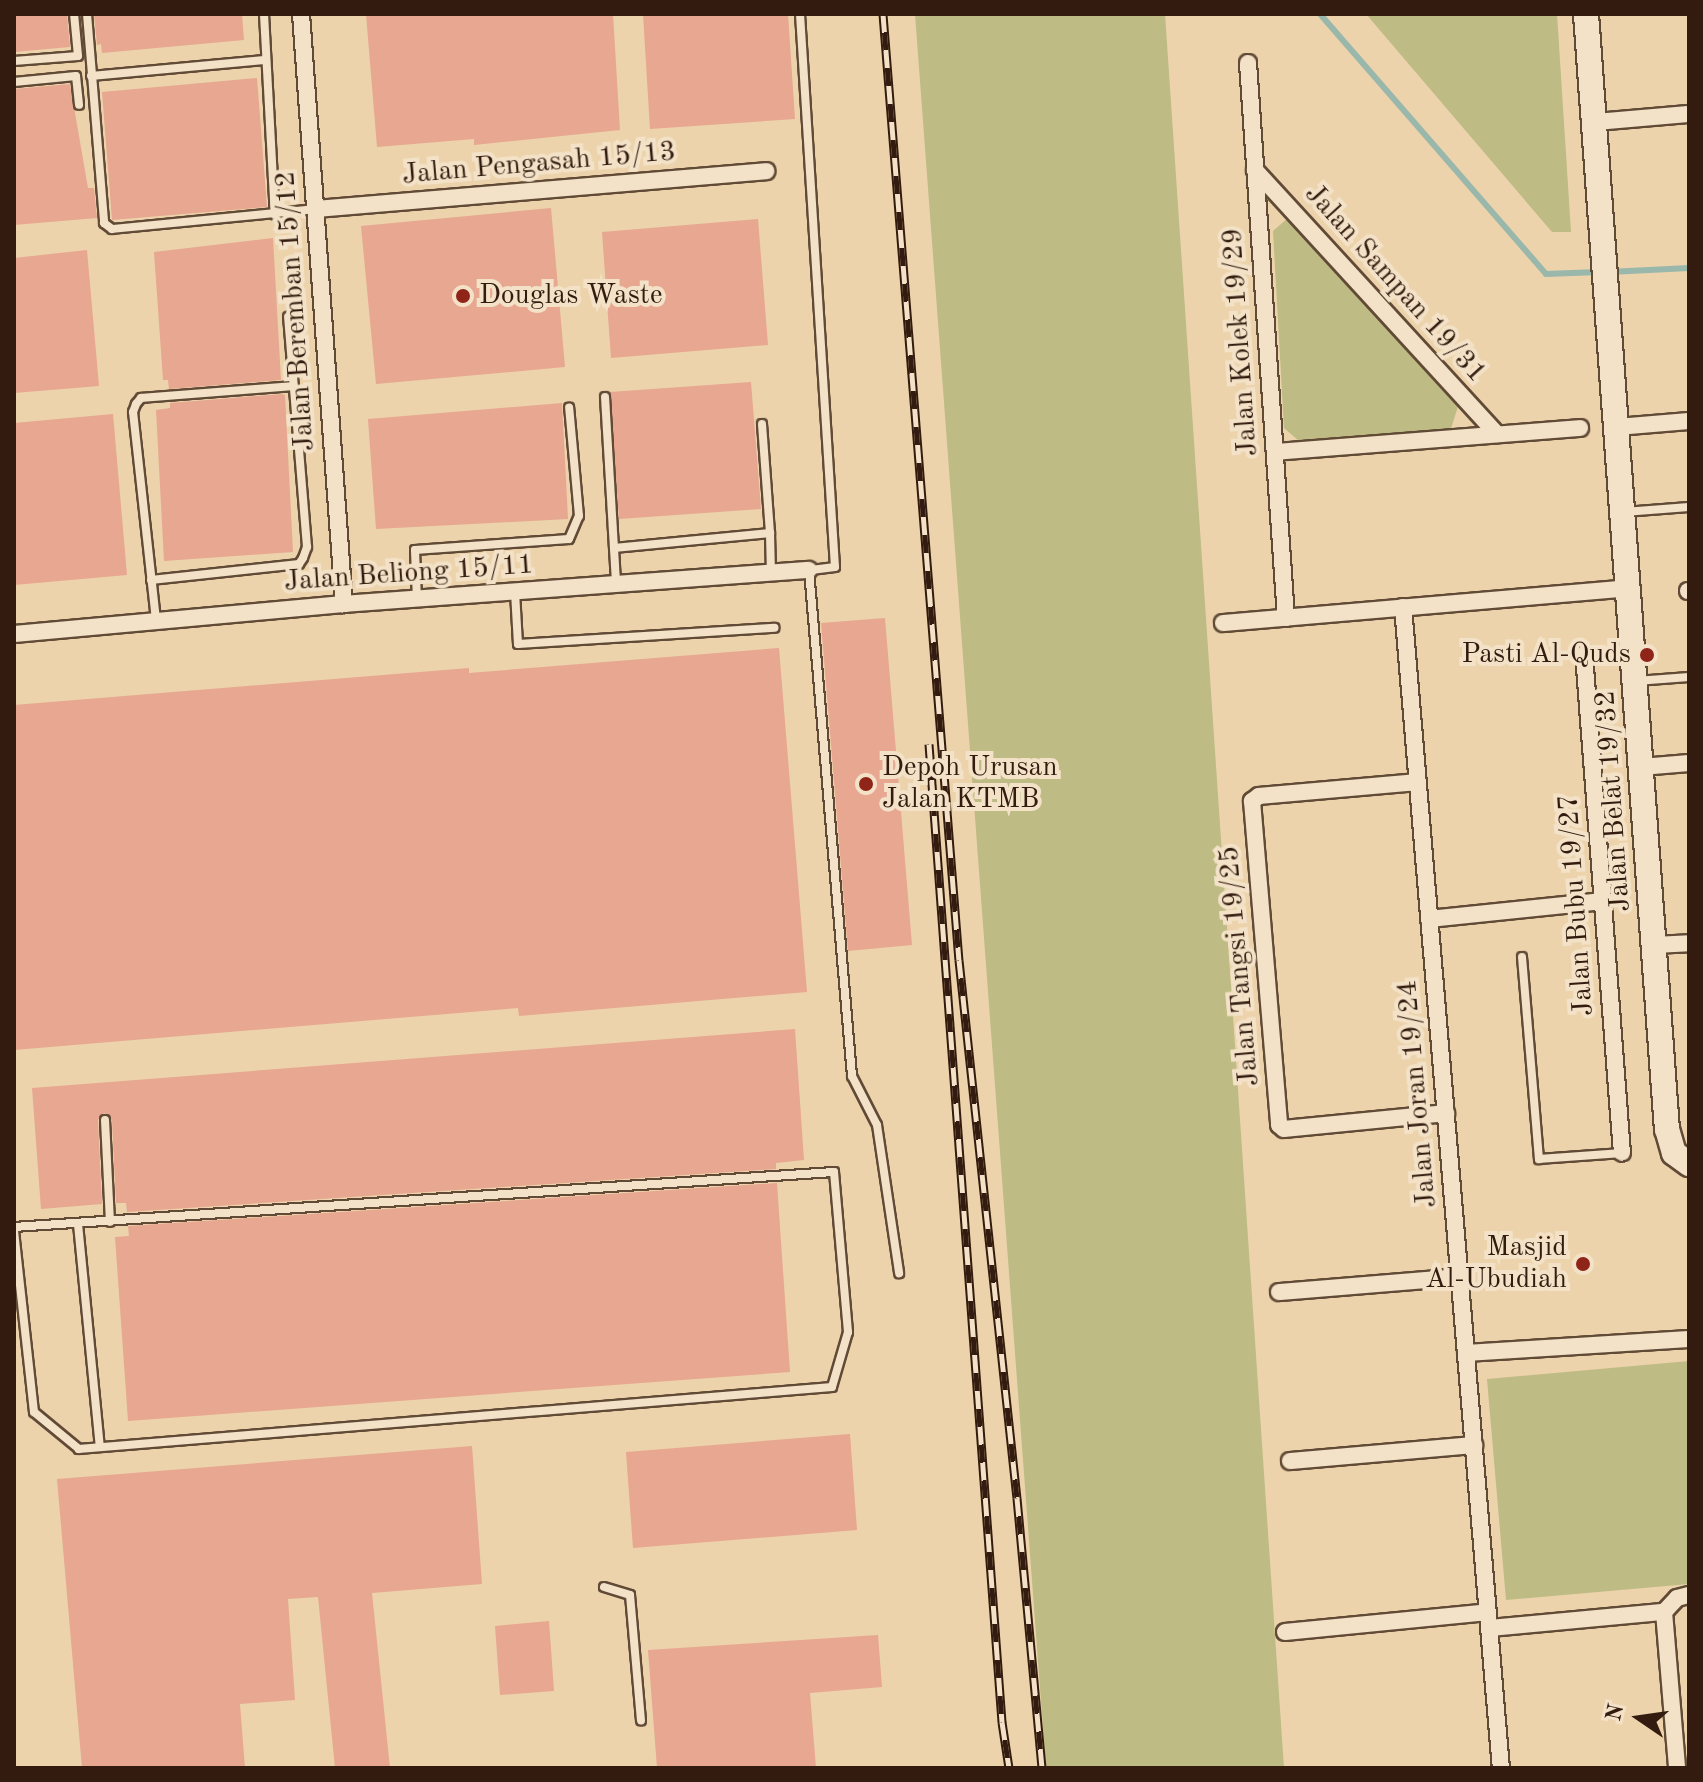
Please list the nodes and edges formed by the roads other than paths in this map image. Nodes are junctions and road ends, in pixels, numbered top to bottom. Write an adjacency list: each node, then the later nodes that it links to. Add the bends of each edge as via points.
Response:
1 (74, 14): 8 (lane, via 78,56)
2 (87, 14): 10 (lane)
3 (264, 14): 7 (lane)
4 (301, 14): 17 (street, Jalan Beremban 15/12)
5 (800, 14): 33 (lane, via 835,567)
6 (1586, 14): 14 (street, Jalan Belat 19/32)
7 (264, 60): 10 (lane); 18 (lane)
8 (14, 61)
9 (1248, 63): 15 (street, Jalan Kolek 19/29)
10 (91, 76): 18 (lane, via 104,223 112,229)
11 (14, 82): 12 (lane, via 76,76)
12 (79, 105)
13 (1689, 114): 14 (street)
14 (1595, 122): 25 (street, Jalan Belat 19/32)
15 (1255, 170): 27 (street, Jalan Sampan 19/31); 28 (street, Jalan Kolek 19/29)
16 (766, 171): 17 (street, Jalan Pengasah 15/13)
17 (315, 209): 18 (lane); 40 (street, Jalan Beremban 15/12)
18 (275, 215)
19 (288, 317): 20 (lane)
20 (294, 386): 35 (lane, via 307,547 299,564); 35 (lane, via 141,398 136,404)
21 (605, 397): 32 (lane)
22 (569, 407): 39 (lane, via 579,516 569,539 415,550)
23 (1689, 421): 25 (street)
24 (762, 424): 31 (lane)
25 (1617, 427): 30 (street, Jalan Belat 19/32)
26 (1580, 428): 27 (street)
27 (1497, 434): 28 (street)
28 (1275, 452): 42 (street, Jalan Kolek 19/29)
29 (1689, 507): 30 (lane)
30 (1623, 512): 37 (street, Jalan Belat 19/32)
31 (770, 533): 32 (lane); 34 (lane)
32 (614, 548): 36 (lane)
33 (809, 570): 34 (street, Jalan Beliong 15/11); 65 (lane, via 852,1076 877,1125)
34 (771, 573): 36 (street, Jalan Beliong 15/11)
35 (151, 580): 43 (lane)
36 (616, 585): 38 (street, Jalan Beliong 15/11)
37 (1628, 588): 41 (street); 49 (street, Jalan Belat 19/32)
38 (515, 592): 39 (street, Jalan Beliong 15/11); 45 (lane, via 518,644)
39 (417, 600): 40 (street, Jalan Beliong 15/11)
40 (344, 604): 43 (street, Jalan Beliong 15/11)
41 (1403, 607): 42 (street); 52 (street, Jalan Joran 19/24)
42 (1286, 618): 44 (street)
43 (156, 621): 46 (street, Jalan Beliong 15/11)
44 (1223, 623)
45 (775, 628)
46 (14, 634)
47 (1584, 654): 53 (street, Jalan Bubu 19/27)
48 (1689, 677): 49 (lane)
49 (1635, 681): 51 (street, Jalan Belat 19/32)
50 (1689, 763): 51 (street)
51 (1641, 767): 56 (street, Jalan Belat 19/32)
52 (1418, 782): 54 (street, Jalan Joran 19/24); 58 (street, Jalan Tangsi 19/25, via 1259,796 1252,801 1279,1125 1284,1129)
53 (1603, 901): 54 (street); 60 (street, Jalan Bubu 19/27)
54 (1429, 919): 58 (street, Jalan Joran 19/24)
55 (1689, 943): 56 (street)
56 (1654, 945): 61 (street, Jalan Belat 19/32, via 1667,1129 1674,1153)
57 (1522, 957): 60 (lane, via 1539,1159)
58 (1446, 1113): 66 (street, Jalan Joran 19/24)
59 (105, 1120): 62 (lane)
60 (1622, 1153)
61 (1689, 1164)
62 (110, 1222): 63 (lane); 71 (lane, via 834,1172 848,1332 832,1387)
63 (78, 1224): 64 (lane); 71 (lane)
64 (14, 1228): 71 (lane, via 34,1412 79,1449)
65 (899, 1273)
66 (1460, 1277): 67 (street); 69 (street, Jalan Joran 19/24)
67 (1279, 1292)
68 (1689, 1339): 69 (street)
69 (1466, 1353): 70 (street, Jalan Joran 19/24)
70 (1474, 1445): 72 (street); 76 (street, Jalan Joran 19/24)
71 (100, 1447)
72 (1290, 1461)
73 (604, 1587): 78 (lane, via 630,1595)
74 (1689, 1595): 75 (street, via 1677,1598)
75 (1664, 1612): 76 (street); 79 (street)
76 (1489, 1620): 77 (street); 80 (street, Jalan Joran 19/24)
77 (1285, 1632)
78 (641, 1721)
79 (1681, 1767)
80 (1501, 1768)

